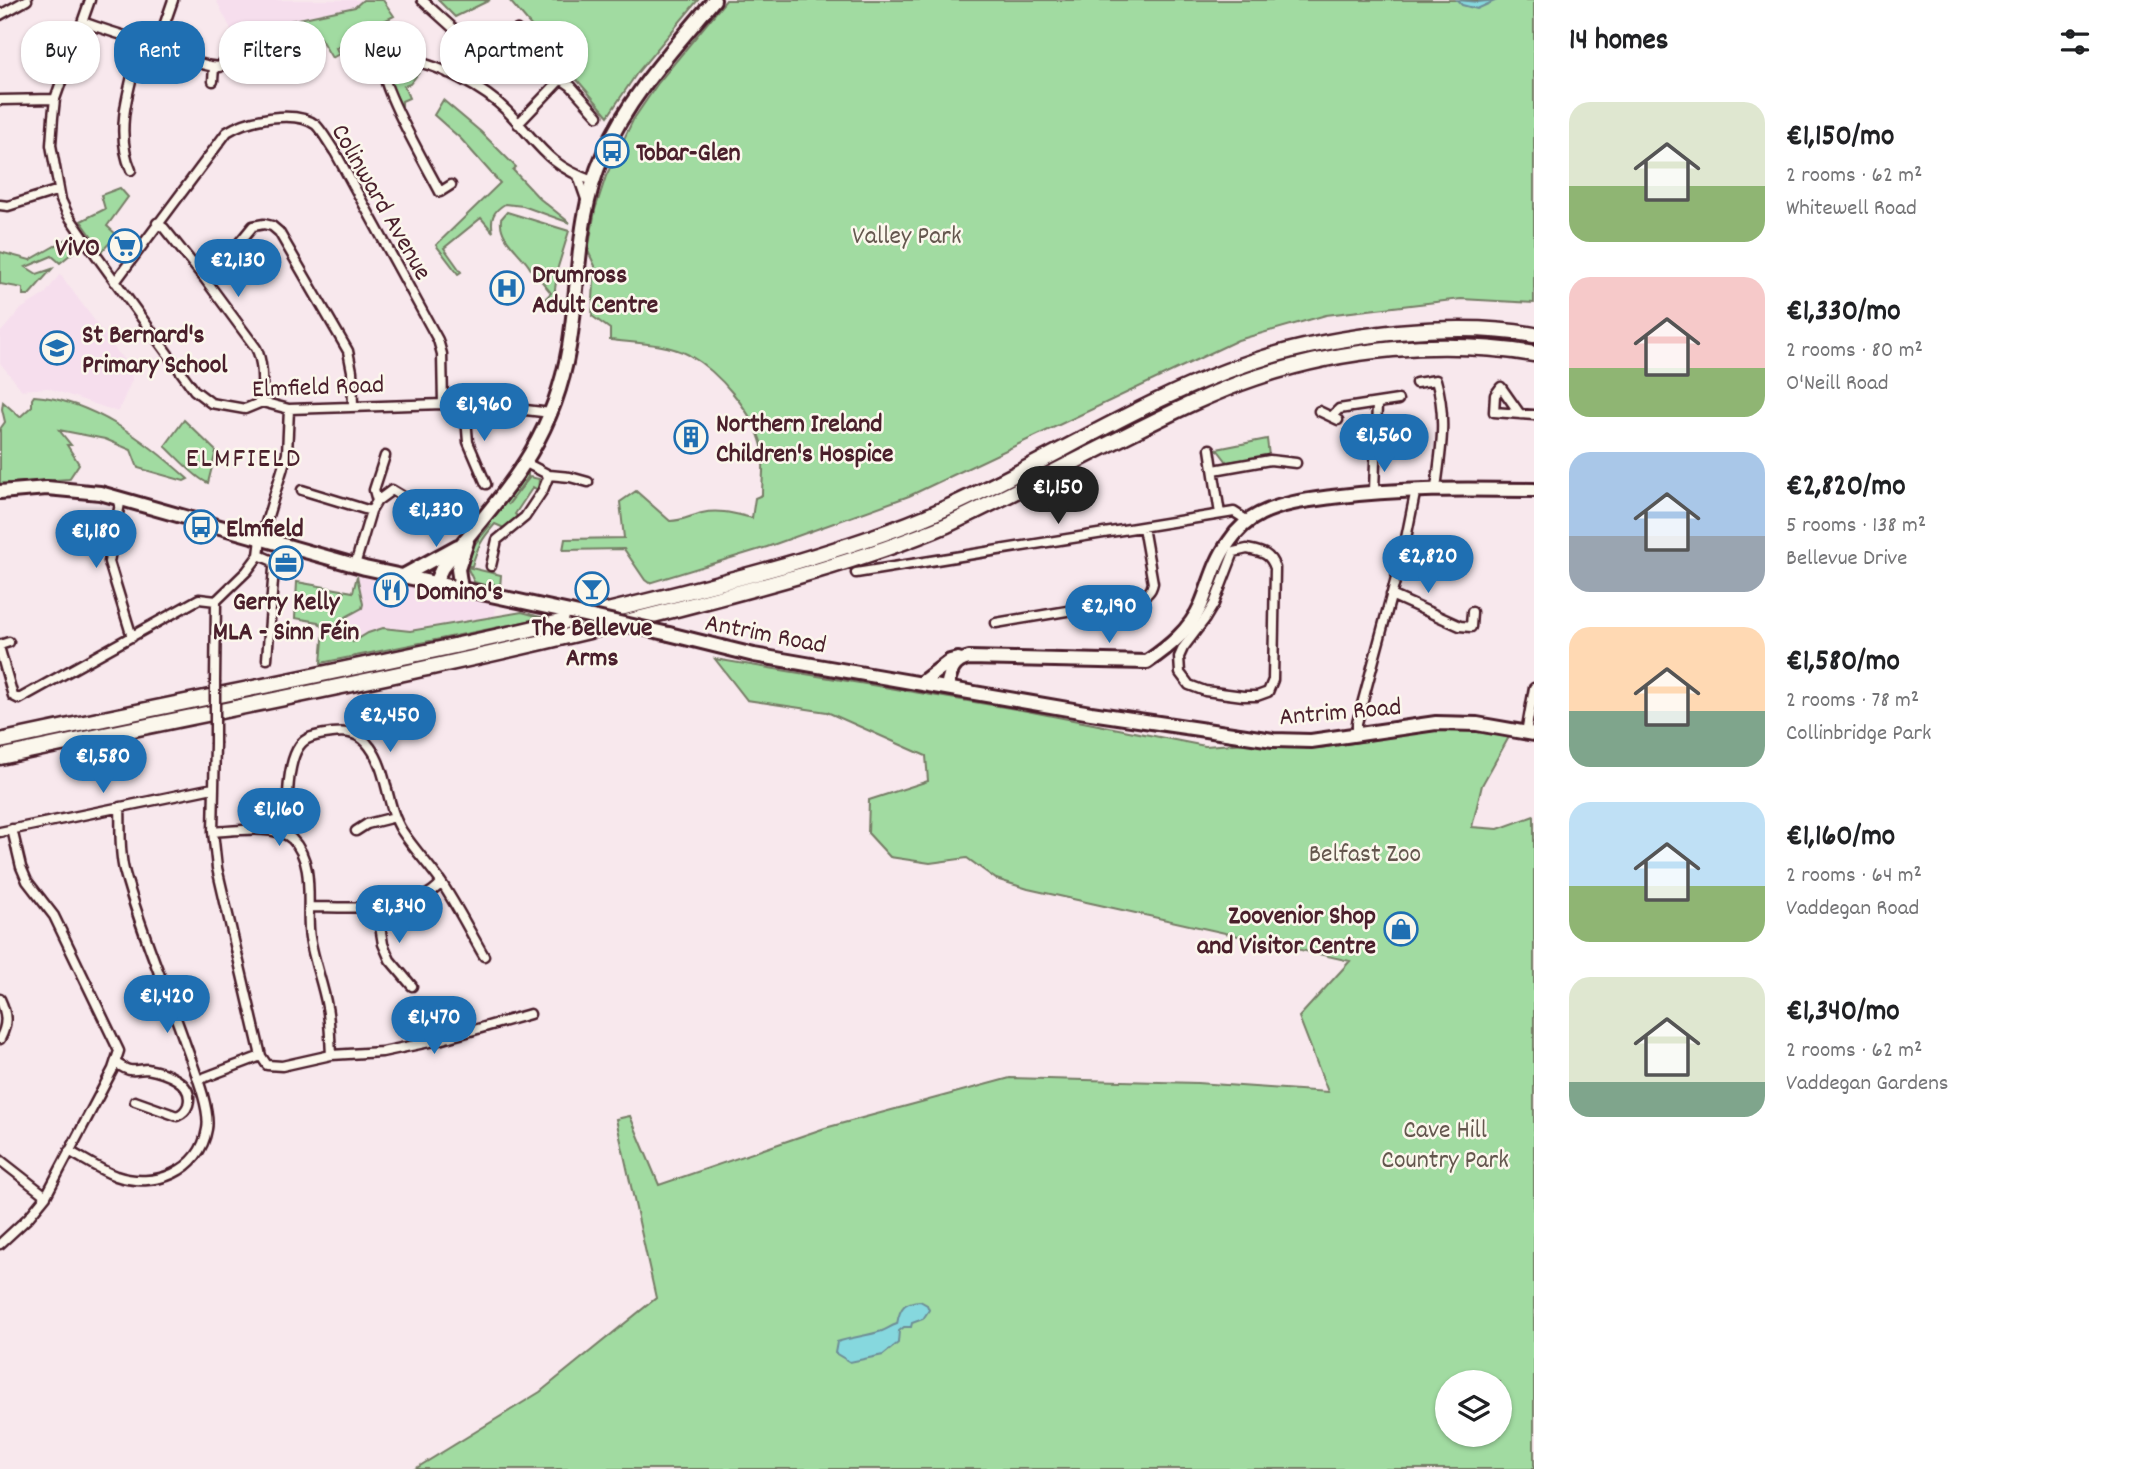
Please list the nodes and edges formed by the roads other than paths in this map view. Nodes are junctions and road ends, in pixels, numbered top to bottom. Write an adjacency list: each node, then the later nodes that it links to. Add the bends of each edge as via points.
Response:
1 (27, 0): 6 (street)
2 (90, 0): 7 (street, Elmfield Road)
3 (173, 0): 8 (street)
4 (422, 0): 9 (street)
5 (714, 0): 26 (main road, via 628,110)
6 (0, 15)
7 (83, 21)
8 (166, 21)
9 (446, 21)
10 (205, 65): 11 (street)
11 (214, 66): 12 (street); 13 (street)
12 (219, 67)
13 (214, 81)
14 (60, 84): 20 (street, Elmfield Road)
15 (131, 84): 24 (street, via 124,113 125,154)
16 (386, 84): 27 (street, via 440,191)
17 (467, 84): 23 (street, via 489,96)
18 (556, 84): 23 (street)
19 (568, 84): 22 (street)
20 (55, 99): 21 (street); 28 (street, Elmfield Road, via 51,145)
21 (0, 100)
22 (598, 116)
23 (518, 124): 25 (street, via 550,159)
24 (131, 170)
25 (578, 176): 26 (street); 29 (street)
26 (593, 181): 29 (main road)
27 (451, 185)
28 (59, 190): 30 (street); 33 (street, Elmfield Road, via 68,215)
29 (587, 201): 45 (main road, via 570,346)
30 (0, 205)
31 (157, 223): 32 (street); 33 (street, Colinward Avenue); 39 (street, Colinward Avenue, via 236,126 301,117 317,126 438,340)
32 (205, 279): 38 (street, via 259,353); 42 (street, via 253,226 264,224 279,232 348,351)
33 (115, 282): 38 (street, Elmfield Road, via 202,398 245,409)
34 (1534, 335): 98 (highway, via 1415,331 1299,348 1187,388 933,514 784,565 474,642)
35 (1534, 354): 99 (highway, via 1402,348 1293,366 1211,394 947,525 800,577 532,646)
36 (1416, 383): 56 (street, via 1436,380 1443,404)
37 (1398, 400): 40 (street)
38 (262, 402): 43 (street, Elmfield Road)
39 (443, 404): 41 (street, Elmfield Road); 42 (street, Elmfield Road)
40 (1377, 404): 44 (street, via 1339,409 1335,418); 60 (street)
41 (465, 405): 45 (street, Elmfield Road); 55 (street, via 468,442)
42 (353, 406): 43 (street, Elmfield Road)
43 (289, 409): 70 (street, via 287,454)
44 (1318, 411)
45 (551, 413): 50 (main road)
46 (1520, 414): 47 (street)
47 (1534, 415)
48 (1210, 449): 52 (street)
49 (385, 456): 64 (street, via 374,490)
50 (526, 463): 53 (street); 69 (main road)
51 (1296, 463): 52 (street, via 1270,460)
52 (1214, 470): 66 (street)
53 (549, 475): 54 (street); 78 (street, via 525,517 497,540)
54 (589, 482)
55 (486, 484)
56 (1436, 488): 57 (main road); 58 (main road)
57 (1416, 489): 60 (main road); 84 (street)
58 (1534, 490)
59 (302, 491): 65 (street)
60 (1374, 491): 67 (main road, via 1283,506)
61 (0, 492): 63 (main road, Antrim Road, via 58,489)
62 (402, 496): 64 (street, via 392,490)
63 (121, 498): 70 (main road, Antrim Road); 88 (street, via 109,562)
64 (376, 501): 65 (street)
65 (371, 511): 77 (street)
66 (1220, 514): 67 (street, via 1234,512); 68 (street)
67 (1248, 521): 82 (main road, via 1228,542)
68 (1143, 527): 75 (street); 87 (street, via 1153,583 1146,595)
69 (469, 535): 71 (main road); 83 (main road, via 458,569)
70 (261, 539): 72 (main road, Antrim Road); 74 (street)
71 (460, 545): 80 (main road); 81 (main road)
72 (287, 546): 76 (street); 77 (main road, Antrim Road)
73 (934, 547): 75 (street)
74 (259, 555): 76 (street); 85 (street)
75 (934, 559): 79 (street)
76 (273, 562): 90 (street)
77 (355, 565): 80 (main road, Antrim Road)
78 (491, 566)
79 (856, 573)
80 (403, 576): 81 (main road, Antrim Road)
81 (435, 583): 83 (main road, Antrim Road)
82 (1216, 584): 82 (street, via 1234,552 1247,549 1272,558 1273,680 1268,692 1257,696 1205,691 1189,685 1180,673 1179,657 1205,619); 91 (main road, via 1189,626 1144,664)
83 (461, 589): 93 (main road, Antrim Road, bridge, via 754,655)
84 (1391, 595): 86 (street, via 1460,626 1471,627); 97 (street)
85 (216, 601): 88 (street, via 199,599); 100 (street, bridge)
86 (1472, 612)
87 (996, 623)
88 (132, 637): 92 (street, via 19,699 13,696)
89 (3, 646): 92 (street)
90 (267, 659)
91 (961, 660): 93 (main road, via 950,661); 94 (main road, via 951,669)
92 (3, 670)
93 (921, 683): 94 (main road, Antrim Road)
94 (947, 687): 97 (main road, Antrim Road, via 1273,740)
95 (1534, 688): 96 (street)
96 (1530, 733): 97 (main road, Antrim Road, via 1436,723)
97 (1357, 735)
98 (0, 741)
99 (0, 757)
100 (213, 788): 101 (street); 106 (street)
101 (120, 807): 103 (street); 119 (street, via 124,868)
102 (395, 817): 104 (street); 107 (street, via 369,746 347,731 323,734 306,740 291,761); 108 (street)
103 (12, 829): 105 (street); 118 (street, via 27,881 54,916 119,1051)
104 (356, 831)
105 (0, 832)
106 (213, 832): 107 (street, via 253,829); 117 (street, via 216,868)
107 (287, 835): 109 (street, via 305,865)
108 (441, 883): 110 (street, via 435,891); 111 (street)
109 (310, 907): 110 (street); 116 (street, via 310,938 328,1008)
110 (377, 908): 112 (street, via 390,960)
111 (484, 956)
112 (412, 986)
113 (0, 999): 115 (street, via 7,1014)
114 (530, 1014): 116 (street, via 382,1052)
115 (0, 1039)
116 (331, 1055): 117 (street, via 282,1066 267,1065)
117 (261, 1056): 119 (street)
118 (115, 1063): 120 (street, via 131,1071 145,1069 170,1076 188,1092 188,1104 177,1116); 121 (street)
119 (198, 1080): 121 (street, via 208,1127 200,1149 178,1172 160,1179 116,1176)
120 (135, 1101)
121 (69, 1151): 123 (street)
122 (0, 1160): 123 (street)
123 (46, 1196): 124 (street)
124 (0, 1244)

